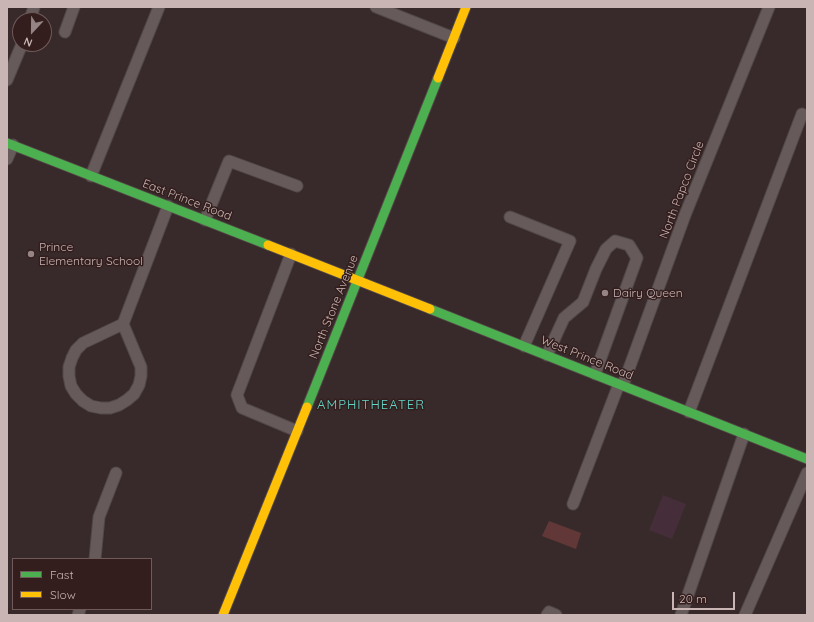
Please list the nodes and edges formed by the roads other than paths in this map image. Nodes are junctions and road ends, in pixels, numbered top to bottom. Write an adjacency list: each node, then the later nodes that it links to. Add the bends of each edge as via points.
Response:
1 (74, 7): 6 (lane)
2 (159, 7): 13 (lane)
3 (376, 7): 7 (lane)
4 (466, 7): 7 (main road, North Stone Avenue)
5 (770, 7): 24 (lane, North Papco Circle, via 685,215)
6 (65, 32)
7 (454, 38): 19 (main road, North Stone Avenue)
8 (19, 52): 9 (lane)
9 (7, 80)
10 (802, 114): 25 (lane)
11 (10, 144): 12 (lane); 13 (main road, East Prince Road)
12 (7, 159)
13 (91, 176): 15 (main road, East Prince Road)
14 (297, 186): 17 (lane, via 229,161)
15 (168, 206): 17 (main road, East Prince Road); 20 (lane)
16 (510, 217): 21 (lane, via 570,241)
17 (205, 220): 18 (main road, East Prince Road)
18 (291, 254): 19 (main road, East Prince Road); 26 (lane, via 237,396 242,408)
19 (358, 280): 21 (main road, West Prince Road); 26 (main road, North Stone Avenue)
20 (123, 324): 20 (lane, via 83,343 72,358 69,367 72,386 76,394 92,406 110,408 119,405 134,394 139,385 141,367)
21 (524, 346): 22 (main road, West Prince Road)
22 (547, 355): 23 (main road, West Prince Road); 23 (lane, via 564,318 583,302 606,249 615,241 629,245 637,258)
23 (595, 374): 24 (main road, West Prince Road)
24 (621, 385): 25 (main road, West Prince Road); 31 (lane, North Papco Circle)
25 (689, 412): 27 (main road, West Prince Road)
26 (297, 431): 33 (main road, North Stone Avenue)
27 (744, 434): 28 (main road, West Prince Road); 36 (lane)
28 (807, 459)
29 (116, 473): 32 (lane, via 99,518)
30 (807, 473): 37 (lane)
31 (573, 504)
32 (95, 558)
33 (223, 615)
34 (547, 615): 35 (lane, via 549,612)
35 (556, 615)
36 (681, 615)
37 (745, 615)

